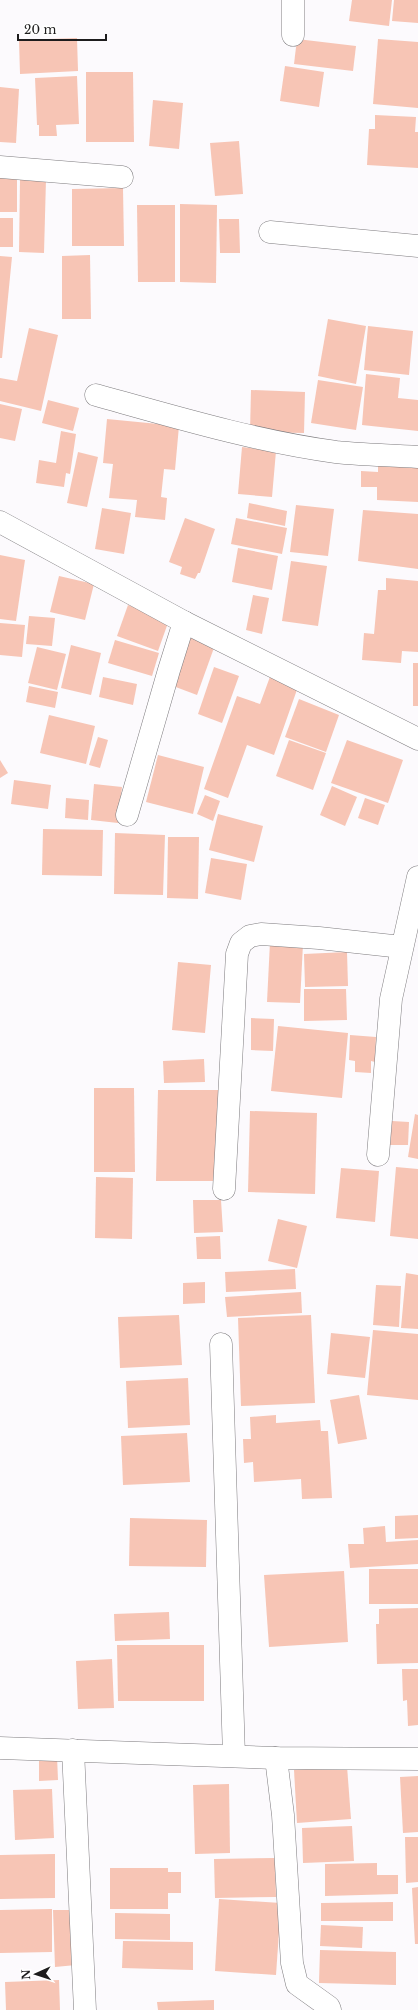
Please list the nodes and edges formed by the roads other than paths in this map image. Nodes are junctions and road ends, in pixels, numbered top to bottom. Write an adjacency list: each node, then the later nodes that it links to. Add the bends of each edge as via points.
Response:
1 (293, 0): 2 (street)
2 (293, 35)
3 (0, 167): 4 (street)
4 (122, 177)
5 (270, 232): 6 (street)
6 (418, 246)
7 (96, 395): 8 (street, via 272,440 337,452)
8 (418, 457)
9 (0, 522): 10 (street)
10 (184, 622): 11 (street); 12 (street)
11 (418, 739)
12 (128, 815)
13 (418, 877): 14 (street)
14 (402, 947): 15 (street, via 391,998); 16 (street, via 261,934 250,936 241,943 237,954)
15 (378, 1155)
16 (224, 1189)
17 (221, 1344): 20 (street)
18 (0, 1748): 19 (street)
19 (74, 1750): 20 (street); 23 (street)
20 (234, 1756): 21 (street)
21 (276, 1758): 22 (street); 24 (street, via 283,1815 292,1963 297,1984)
22 (418, 1758)
23 (85, 2010)
24 (330, 2010)

